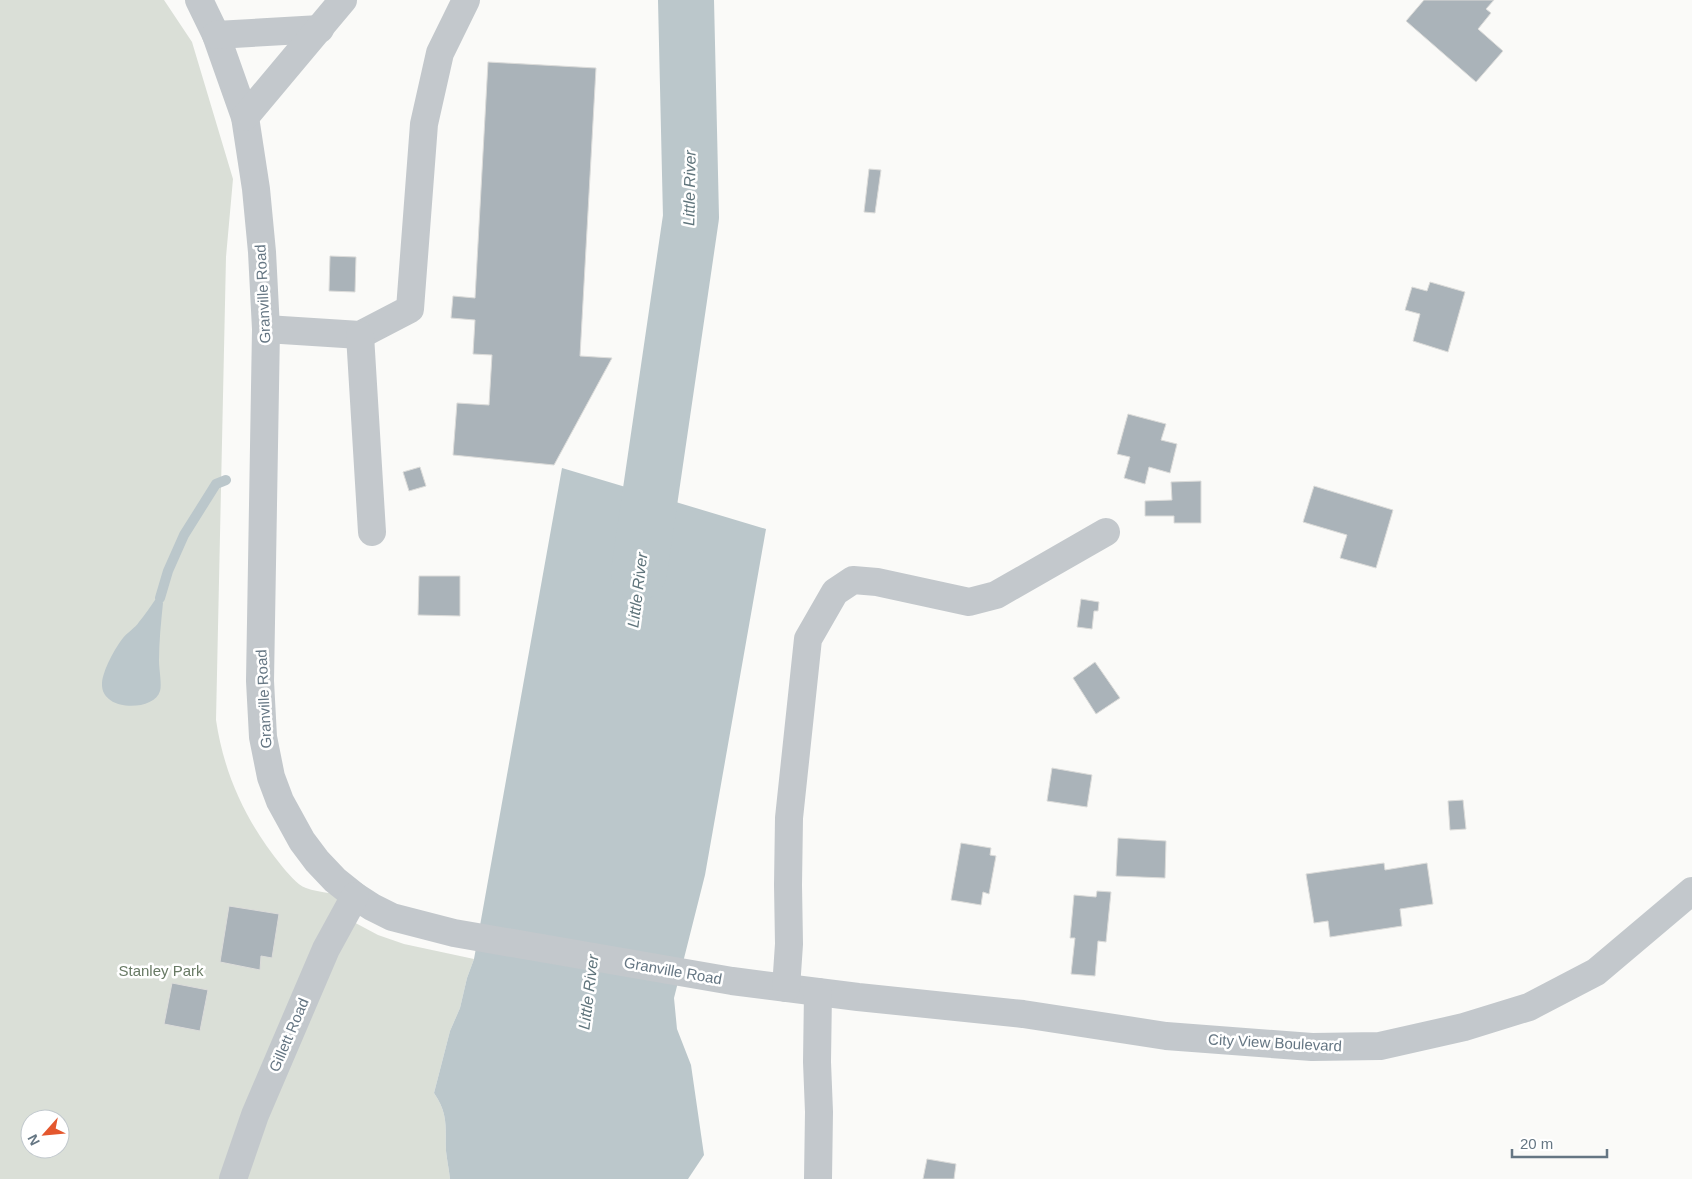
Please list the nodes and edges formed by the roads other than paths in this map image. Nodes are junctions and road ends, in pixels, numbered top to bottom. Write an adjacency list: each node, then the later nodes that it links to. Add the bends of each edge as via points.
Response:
1 (199, 0): 5 (street, Granville Road)
2 (343, 0): 4 (street)
3 (466, 0): 8 (street, via 440,53 424,124 410,309)
4 (320, 29): 5 (street); 6 (street)
5 (216, 35): 6 (street, Granville Road)
6 (245, 117): 7 (street, Granville Road, via 256,189)
7 (266, 328): 8 (street); 12 (street, Granville Road, via 260,681 263,736 271,777 302,842 335,880)
8 (360, 335): 9 (street)
9 (372, 532)
10 (1106, 532): 13 (street, via 996,595 969,602 877,582 853,580 835,592 808,639 790,818)
11 (1692, 891): 14 (street, City View Boulevard, via 1596,972 1529,1007 1464,1027 1380,1046 1312,1047 1166,1036 1024,1014)
12 (355, 896): 13 (street, Granville Road, via 392,917 454,933); 15 (street, Gillett Road, via 326,949 255,1116)
13 (786, 988): 14 (street, Granville Road)
14 (818, 992): 16 (street)
15 (234, 1179)
16 (818, 1179)

